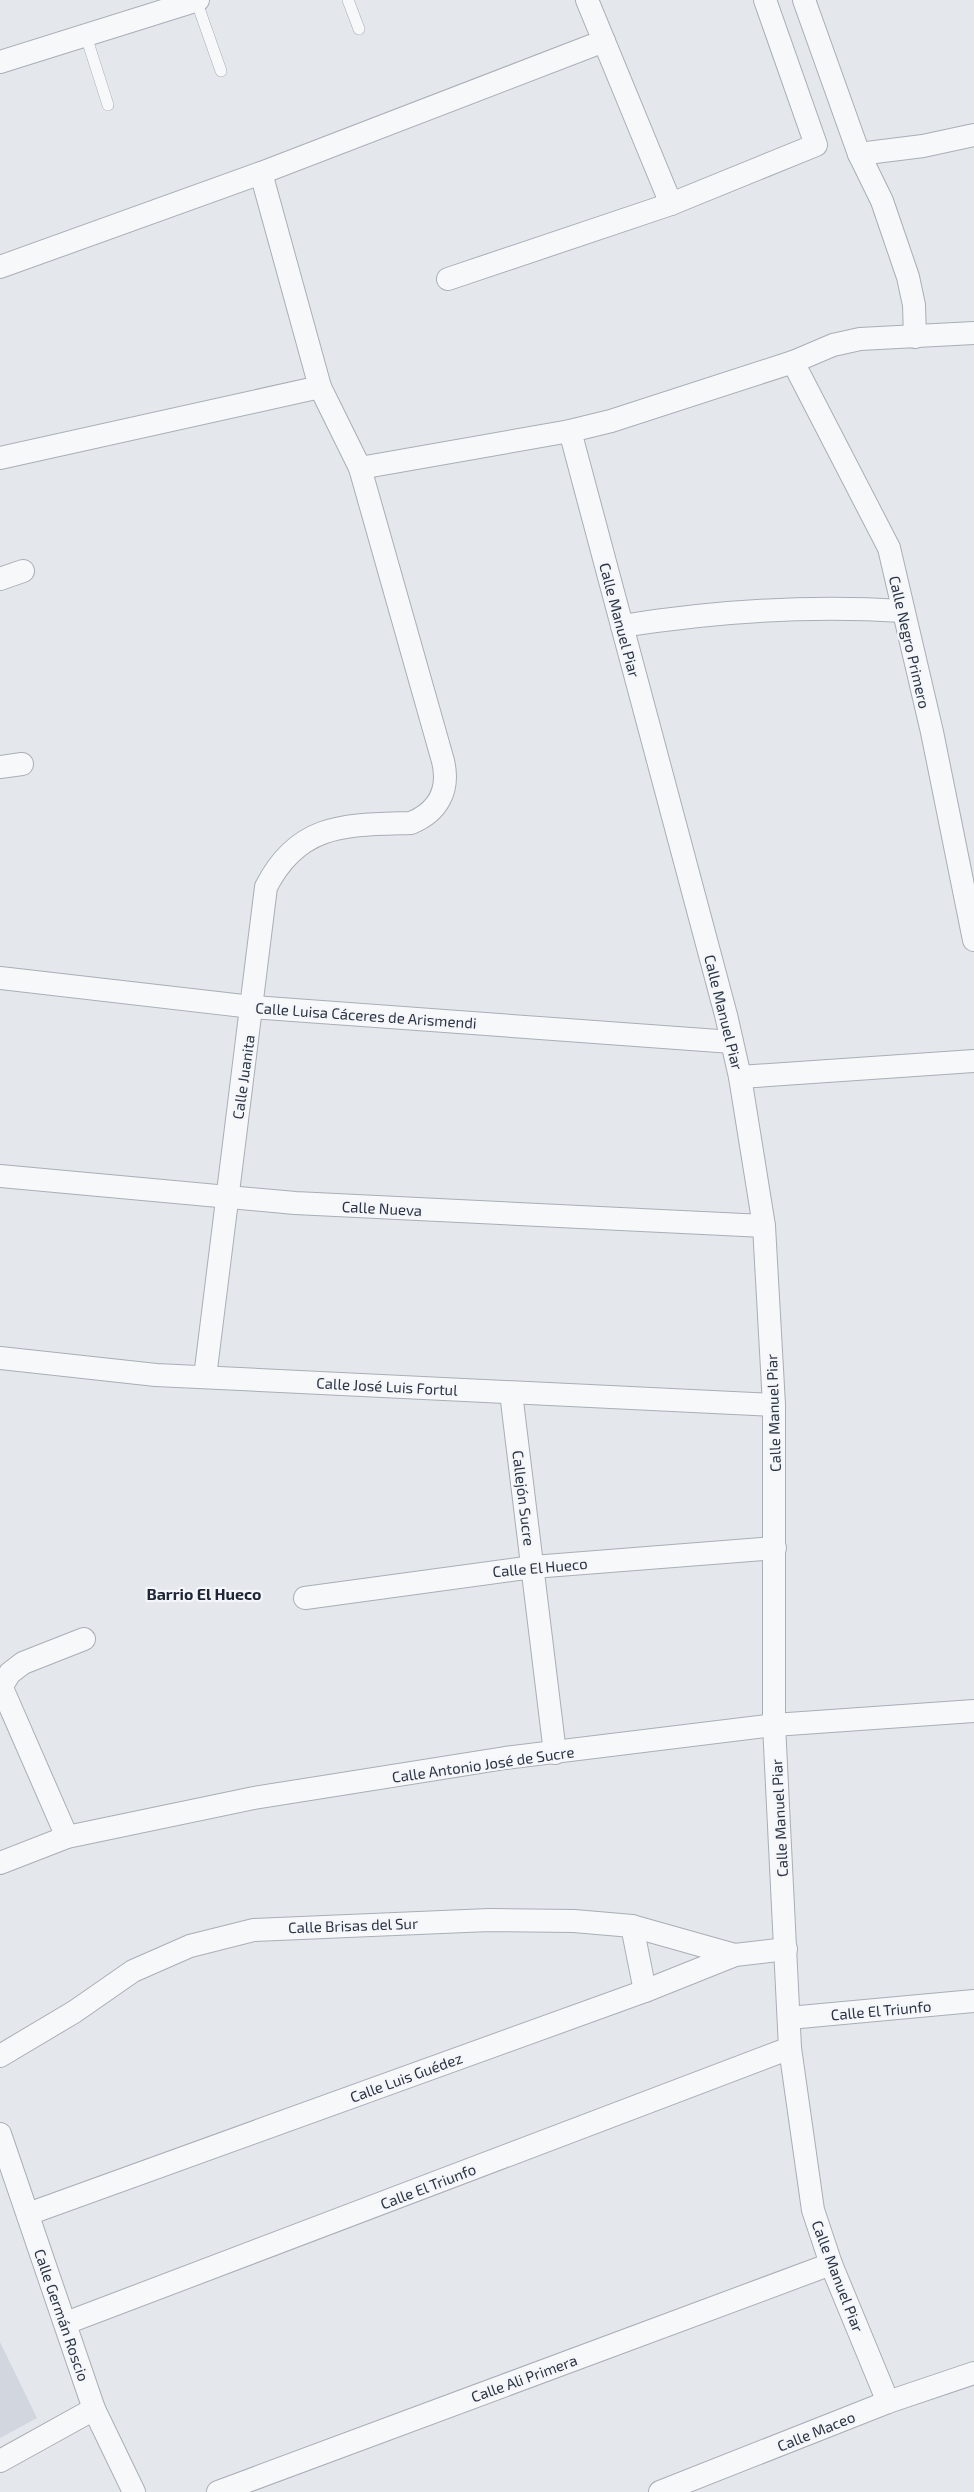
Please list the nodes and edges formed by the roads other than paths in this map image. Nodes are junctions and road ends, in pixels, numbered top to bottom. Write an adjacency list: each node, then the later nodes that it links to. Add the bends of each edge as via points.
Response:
1 (197, 0): 7 (street); 10 (lane)
2 (348, 0): 6 (lane)
3 (587, 0): 8 (street)
4 (764, 0): 15 (street, via 816,145)
5 (804, 0): 13 (street)
6 (360, 29)
7 (86, 36): 9 (street); 11 (lane)
8 (604, 41): 14 (street); 15 (street)
9 (0, 62)
10 (222, 71)
11 (108, 105)
12 (974, 134): 13 (street, via 924,146)
13 (859, 154): 19 (street, via 882,201 908,276 914,305)
14 (261, 173): 16 (street); 21 (street)
15 (671, 204): 17 (street)
16 (0, 266)
17 (448, 280)
18 (974, 333): 19 (street)
19 (915, 337): 20 (street, via 860,338 833,345)
20 (793, 362): 22 (street, via 611,421); 27 (street, Calle Negro Primero, via 889,548)
21 (320, 387): 23 (street); 24 (street)
22 (570, 431): 24 (street); 28 (street, Calle Manuel Piar)
23 (0, 458)
24 (360, 468): 31 (street, Calle Juanita, via 444,767 445,785 436,807 425,817 411,823 346,826 318,833 282,860 266,886)
25 (23, 571): 26 (street)
26 (0, 579)
27 (903, 611): 28 (street, via 761,609); 29 (street, Calle Negro Primero, via 932,732)
28 (622, 626): 32 (street, Calle Manuel Piar)
29 (974, 940)
30 (0, 978): 31 (street, Calle Luisa Cáceres de Arismendi)
31 (252, 1007): 32 (street, Calle Luisa Cáceres de Arismendi); 36 (street, Calle Juanita)
32 (732, 1042): 34 (street, Calle Manuel Piar)
33 (974, 1061): 34 (street)
34 (740, 1077): 37 (street, Calle Manuel Piar)
35 (0, 1176): 36 (street, Calle Nueva)
36 (227, 1197): 37 (street, Calle Nueva); 39 (street, Calle Juanita)
37 (764, 1226): 41 (street, Calle Manuel Piar)
38 (0, 1358): 39 (street, Calle José Luis Fortul, via 156,1375)
39 (205, 1377): 40 (street, Calle José Luis Fortul)
40 (511, 1393): 41 (street, Calle José Luis Fortul); 43 (street, Callejón Sucre)
41 (774, 1405): 42 (street, Calle Manuel Piar)
42 (775, 1548): 43 (street, Calle El Hueco); 48 (street, Calle Manuel Piar)
43 (533, 1567): 44 (street, Calle El Hueco); 49 (street, Callejón Sucre)
44 (305, 1598)
45 (84, 1639): 46 (street, via 23,1663)
46 (1, 1688): 50 (street)
47 (974, 1711): 48 (street, Calle Antonio José de Sucre)
48 (774, 1725): 49 (street, Calle Antonio José de Sucre); 53 (street, Calle Manuel Piar)
49 (555, 1753): 50 (street, Calle Antonio José de Sucre, via 254,1798)
50 (67, 1837): 51 (street, Calle Antonio José de Sucre)
51 (0, 1863)
52 (632, 1926): 54 (street, Calle Brisas del Sur); 55 (street); 59 (street, Calle Brisas del Sur, via 574,1921 489,1920 254,1930 190,1946 132,1971 74,2012)
53 (786, 1949): 54 (street, Calle Luis Guédez); 57 (street, Calle Manuel Piar)
54 (735, 1955): 55 (street, Calle Luis Guédez)
55 (645, 1990): 61 (street, Calle Luis Guédez)
56 (974, 2001): 57 (street, Calle El Triunfo)
57 (789, 2018): 58 (street, Calle Manuel Piar)
58 (790, 2048): 62 (street, Calle Manuel Piar, via 813,2210); 63 (street, Calle El Triunfo)
59 (0, 2056)
60 (0, 2134): 61 (street, Calle Germán Roscio)
61 (28, 2214): 63 (street, Calle Germán Roscio)
62 (831, 2264): 65 (street, Calle Manuel Piar); 69 (street, Calle Ali Primera)
63 (66, 2323): 66 (street, Calle Germán Roscio)
64 (974, 2374): 65 (street, Calle Maceo)
65 (888, 2402): 70 (street, Calle Maceo)
66 (94, 2409): 67 (street); 68 (street, Calle Germán Roscio)
67 (0, 2461)
68 (134, 2492)
69 (218, 2492)
70 (660, 2492)

